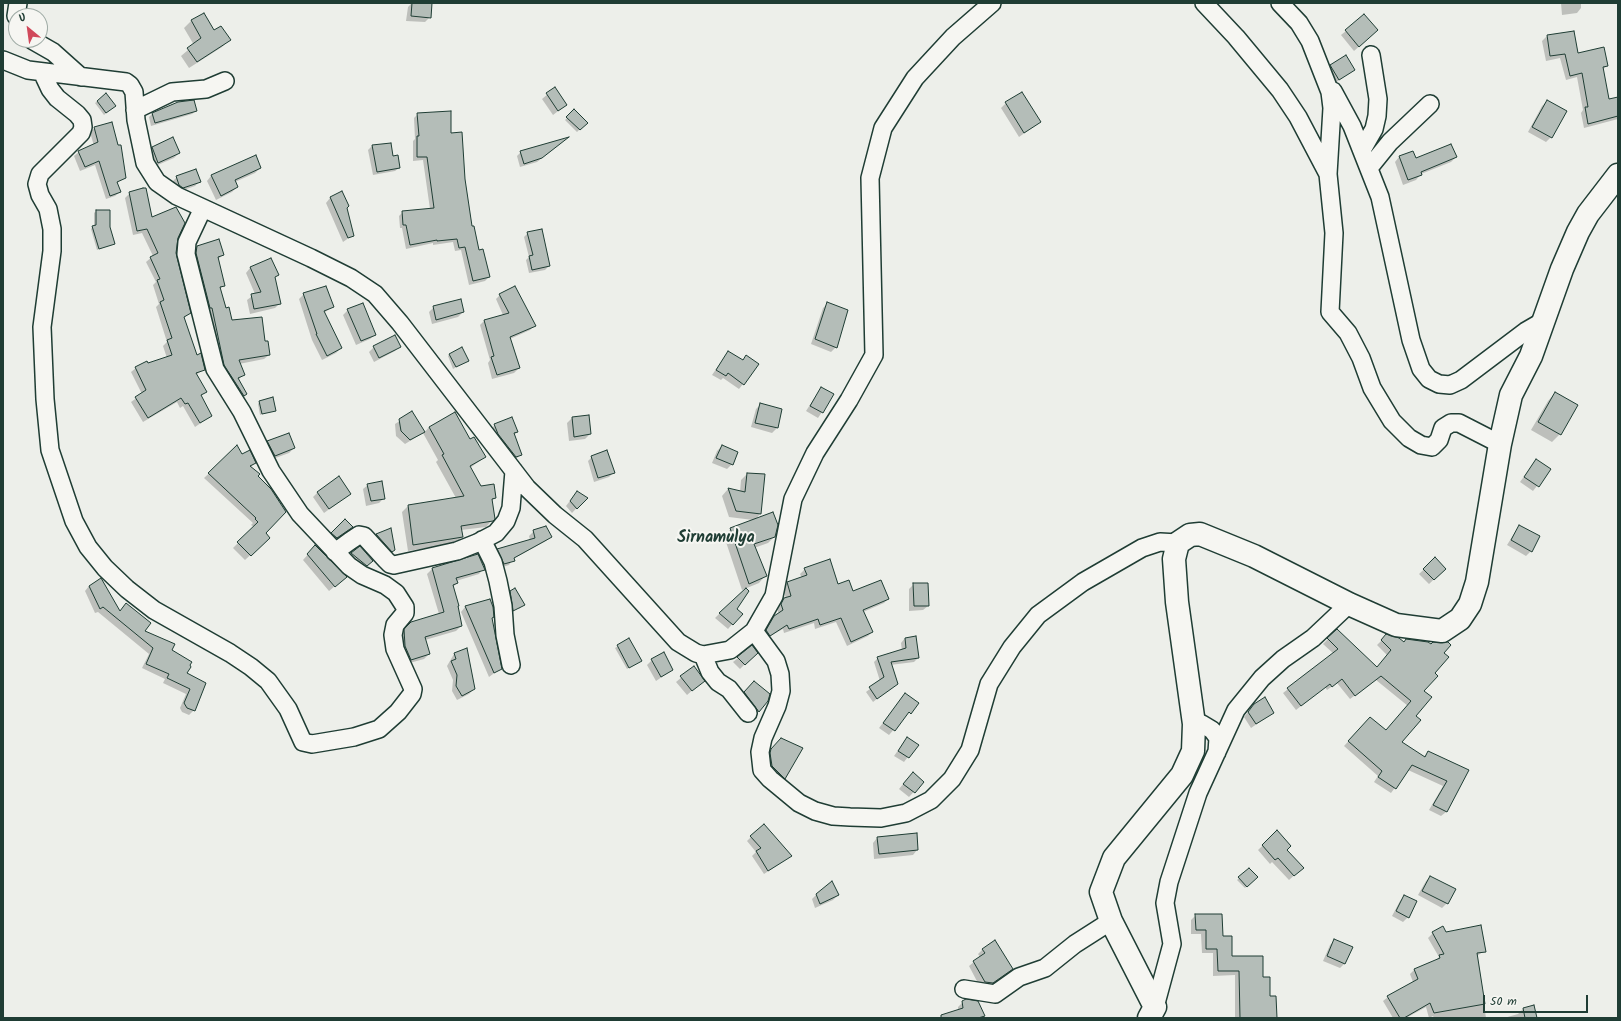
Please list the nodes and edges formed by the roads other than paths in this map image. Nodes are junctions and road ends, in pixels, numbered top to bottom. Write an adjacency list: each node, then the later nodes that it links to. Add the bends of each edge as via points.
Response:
1 (992, 3): 25 (street, via 953,37 915,78 883,128 870,178 874,355 849,400 814,452 793,499 774,596)
2 (1204, 3): 15 (street, via 1236,36 1280,90 1298,117)
3 (1280, 3): 8 (street, via 1299,23)
4 (46, 48): 9 (street)
5 (1371, 55): 13 (street, via 1378,99 1377,116 1374,129)
6 (3, 60): 7 (street, via 28,70)
7 (42, 72): 9 (street); 23 (street, via 50,89 82,120 83,127 81,133 40,174 37,184 48,209 52,229 52,251 42,327 50,450 74,521 88,547 105,568 154,610 251,666 268,681 288,709 303,742 312,744 354,737 379,729 409,700 413,689 395,649 393,635 395,625 405,613 402,600 385,585 349,566)
8 (1323, 74): 13 (street, via 1352,126); 15 (street, via 1330,92 1332,108)
9 (81, 77): 12 (street, via 126,82 134,92)
10 (225, 81): 12 (street, via 206,89 172,92)
11 (1430, 104): 14 (street, via 1390,142)
12 (135, 110): 17 (street, via 146,163 157,182 176,196)
13 (1362, 150): 14 (street)
14 (1369, 168): 18 (street, via 1380,196 1411,340 1421,369 1429,379 1439,384 1450,385 1460,380)
15 (1328, 174): 19 (street, via 1334,233 1330,312 1348,333 1372,388 1392,421 1409,438 1421,445 1432,447 1439,440 1443,428 1459,423)
16 (1618, 175): 18 (main road, via 1588,214 1578,232)
17 (203, 208): 20 (street, via 311,258 375,294); 23 (street, via 187,242 186,254 214,369 242,412 271,471 300,514)
18 (1545, 320): 19 (main road, via 1531,356 1511,395)
19 (1500, 444): 24 (main road, via 1478,582 1470,604 1460,619 1442,630 1416,629 1396,625)
20 (514, 471): 21 (street, via 511,508 506,521 496,533); 26 (street, via 527,488 555,515 585,539 678,642)
21 (482, 540): 23 (street, via 457,551 401,564 390,564 364,536 359,535); 27 (street, via 498,581)
22 (1178, 543): 24 (main road, via 1200,534 1254,556); 25 (street, via 1160,542 1142,548 1083,582 1038,615 1012,647 989,684 970,750 952,779 931,800 906,813 881,818 833,816 814,811 799,803 762,770 760,752 763,738 782,691 776,661); 29 (main road, via 1174,559 1177,602)
23 (335, 552)
24 (1349, 604): 30 (street, via 1313,638 1262,678 1236,710)
25 (754, 631): 26 (street, via 730,650)
26 (703, 655): 28 (street, via 710,672)
27 (511, 665)
28 (748, 713)
29 (1194, 724): 30 (street, via 1202,724 1212,730 1218,738); 31 (main road, via 1193,750 1182,775 1114,858 1102,892)
30 (1217, 752): 33 (street, via 1198,793 1169,882 1165,903 1172,944)
31 (1111, 921): 32 (street, via 1075,944 1045,968 1020,977 995,994); 33 (main road)
32 (964, 989)
33 (1152, 1012)

